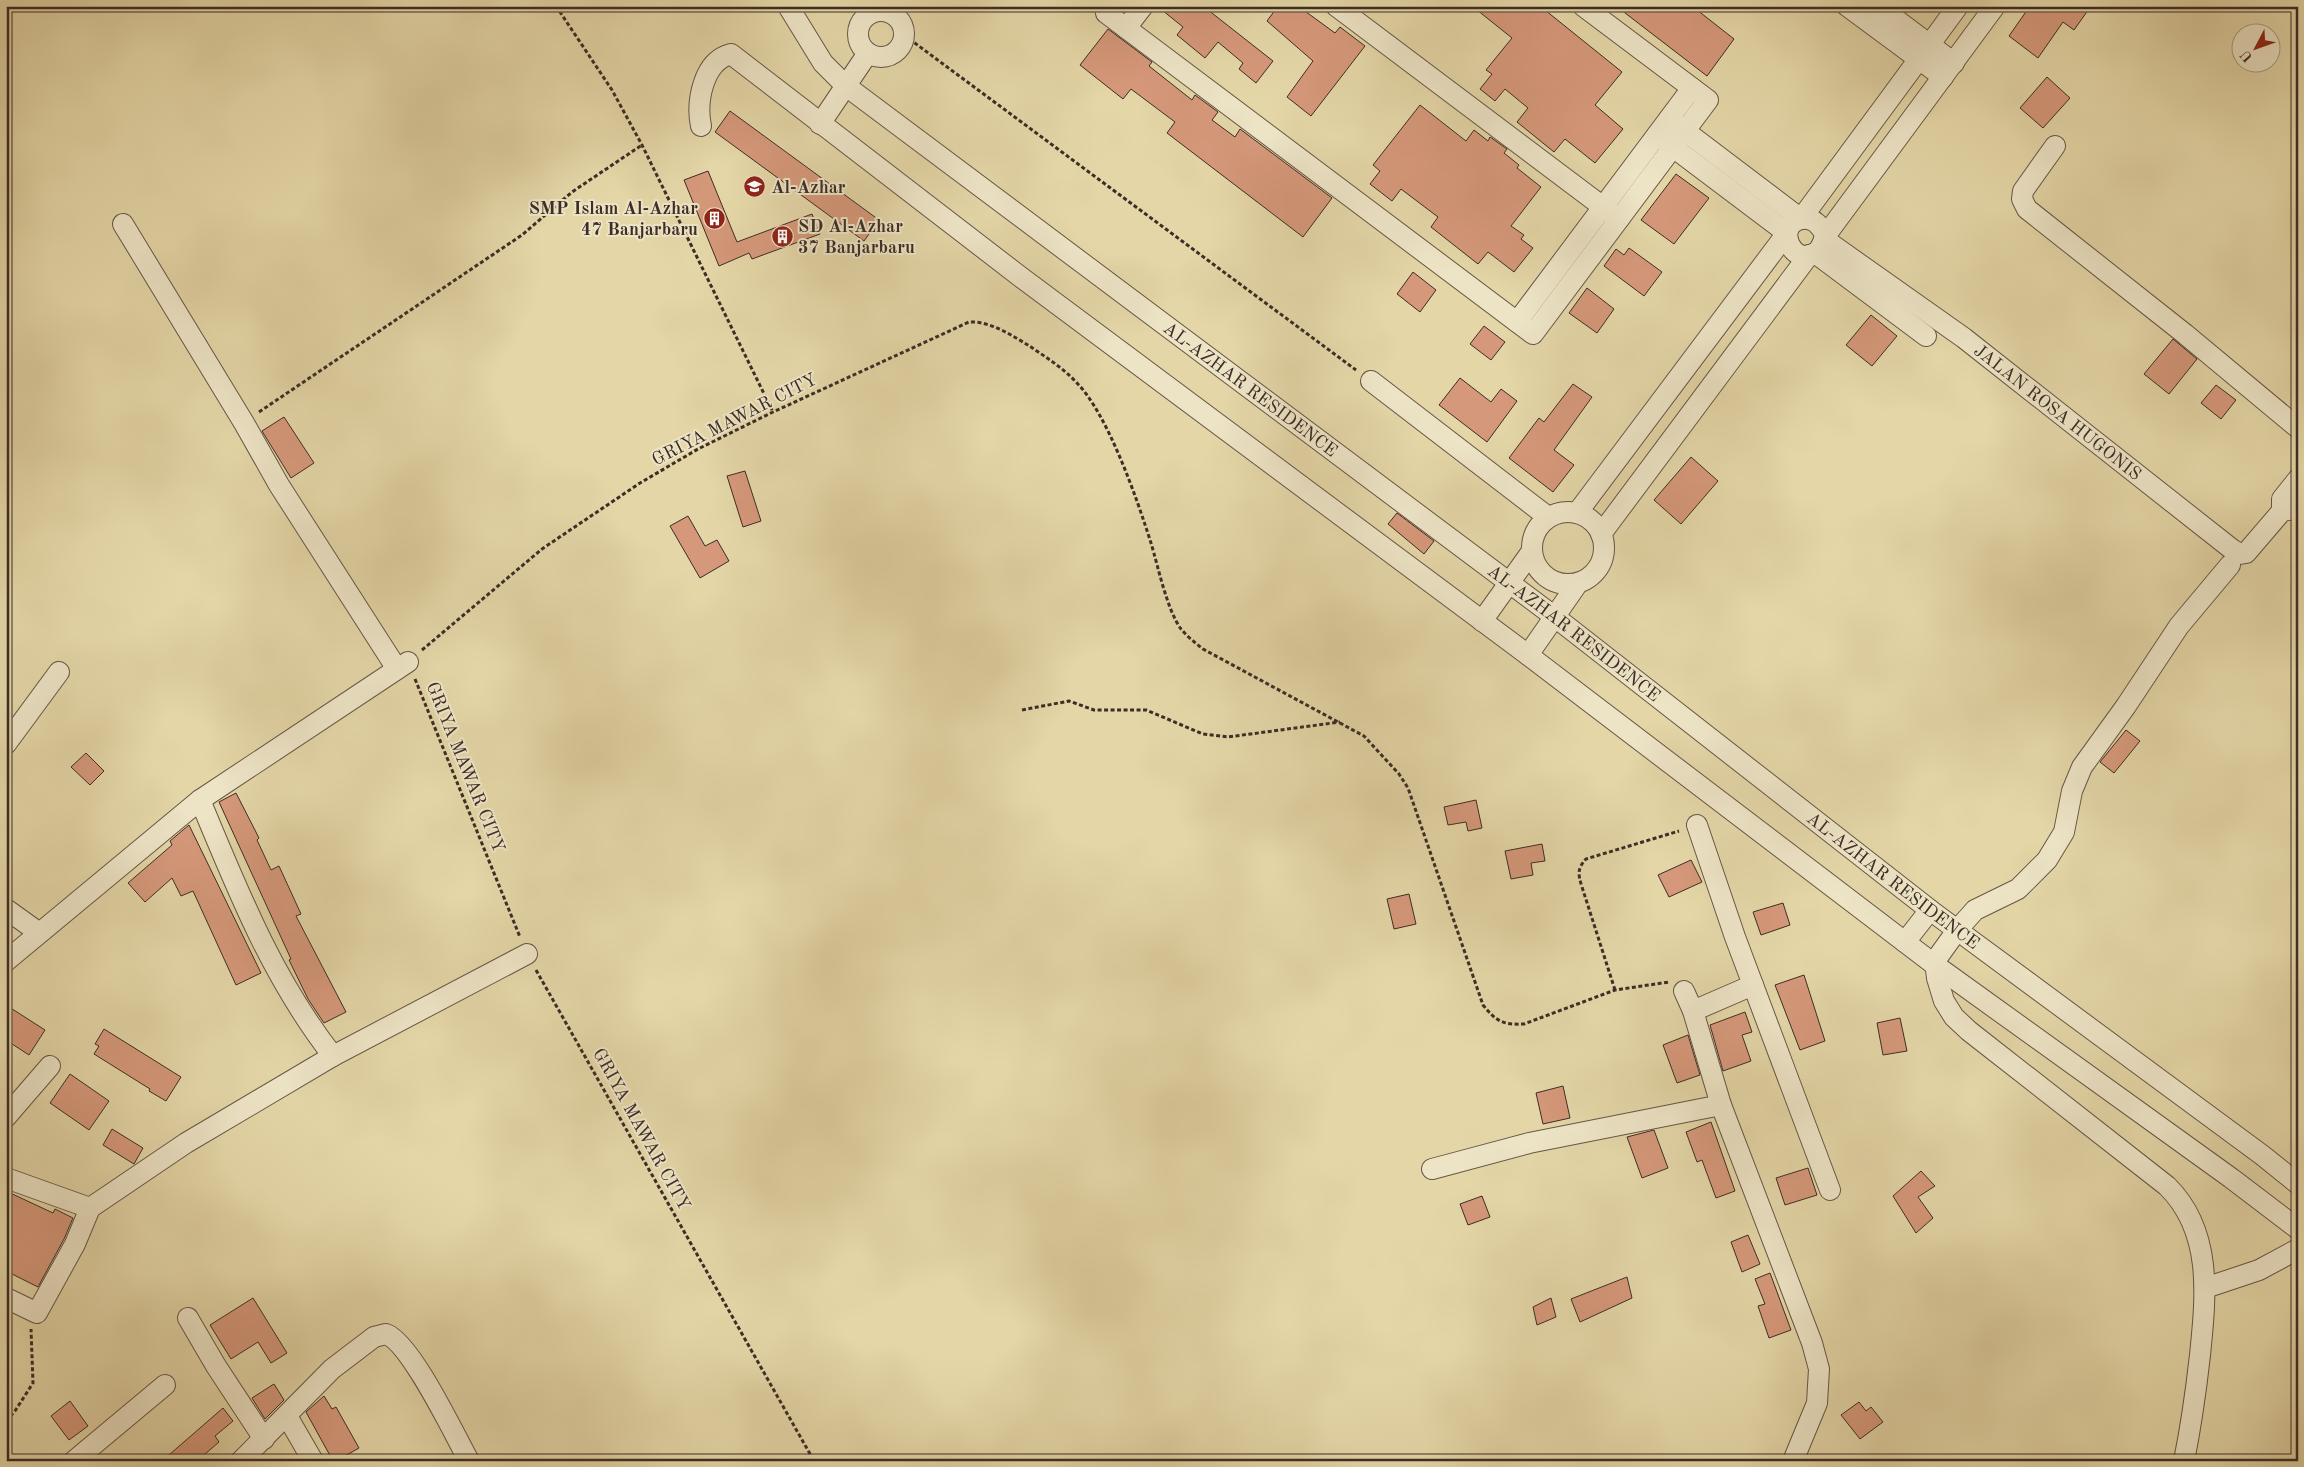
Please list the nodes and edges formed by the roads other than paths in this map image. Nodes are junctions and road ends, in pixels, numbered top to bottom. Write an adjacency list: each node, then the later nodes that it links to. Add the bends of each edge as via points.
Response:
1 (788, 6): 15 (street, AL-AZHAR RESIDENCE, via 824,63)
2 (1111, 6): 11 (street, via 1106,13)
3 (1143, 6): 11 (street)
4 (1336, 6): 20 (street)
5 (1583, 6): 18 (street, via 1708,100)
6 (1847, 6): 12 (street)
7 (1878, 6): 12 (street)
8 (1958, 6): 12 (street)
9 (1995, 6): 14 (street)
10 (900, 11): 13 (street, via 904,35 894,53 881,57); 13 (street, via 874,12 862,20 857,34)
11 (1126, 28): 20 (street, via 1533,334)
12 (1924, 52): 14 (street); 22 (street)
13 (868, 53): 15 (street)
14 (1948, 70): 23 (street)
15 (846, 86): 16 (street); 37 (street, AL-AZHAR RESIDENCE)
16 (820, 124): 17 (street, via 731,54 720,58 708,73 698,104); 39 (street)
17 (700, 126)
18 (1671, 133): 20 (street); 22 (street)
19 (2055, 146): 26 (street, via 2023,191 2022,200 2028,209)
20 (1611, 213)
21 (123, 224): 43 (street, via 279,485 403,665)
22 (1794, 226): 23 (street, via 1810,219 1819,224); 23 (street, via 1787,239 1792,250 1803,255); 27 (street)
23 (1819, 245): 24 (street); 29 (street); 30 (street, JALAN ROSA HUGONIS, via 1964,338 2240,554 2246,552)
24 (1926, 336)
25 (1371, 381): 32 (street)
26 (2298, 428)
27 (1612, 466): 29 (street); 31 (street)
28 (2298, 479): 30 (street, JALAN ROSA HUGONIS, via 2282,499)
29 (1638, 485): 33 (street)
30 (2290, 509)
31 (1577, 513): 32 (street, via 1561,512); 33 (street, via 1592,520)
32 (1548, 517): 34 (street, via 1536,531)
33 (1600, 534): 36 (street, via 1605,547 1603,559 1598,570)
34 (1532, 551): 36 (street, via 1540,570 1548,577 1557,582); 37 (street)
35 (2230, 565): 47 (street, via 2179,626 2082,767 2072,791 2064,832 2047,860 2018,889 1980,906)
36 (1578, 583): 38 (street)
37 (1508, 584): 38 (street, AL-AZHAR RESIDENCE); 39 (street)
38 (1555, 617): 40 (street); 46 (street, AL-AZHAR RESIDENCE)
39 (1482, 621): 40 (street)
40 (1528, 655): 49 (street)
41 (59, 672): 42 (street)
42 (6, 744)
43 (200, 800): 48 (street); 56 (street, via 239,894 283,985)
44 (1697, 825): 53 (street)
45 (6, 910): 48 (street)
46 (1930, 910): 47 (street, AL-AZHAR RESIDENCE); 49 (street)
47 (1958, 929): 52 (street, via 1935,961); 62 (street, AL-AZHAR RESIDENCE)
48 (38, 932): 51 (street)
49 (1905, 942): 52 (street)
50 (527, 954): 56 (street)
51 (6, 961)
52 (1935, 966): 65 (street, via 2231,1178); 67 (street, via 1944,1001 1954,1017 2182,1200 2202,1252)
53 (1753, 985): 55 (street); 63 (street)
54 (1684, 991): 55 (street)
55 (1693, 1011): 58 (street)
56 (333, 1056): 64 (street, via 186,1143)
57 (50, 1066): 59 (street)
58 (1721, 1105): 60 (street, via 1529,1143); 77 (street, via 1819,1369 1817,1403)
59 (6, 1117)
60 (1432, 1169)
61 (6, 1178): 64 (street)
62 (2298, 1184)
63 (1830, 1190)
64 (90, 1208): 68 (street, via 75,1244 37,1313)
65 (2298, 1230)
66 (2298, 1249): 67 (street, via 2259,1270)
67 (2205, 1288): 78 (street, via 2195,1402)
68 (6, 1298)
69 (188, 1318): 72 (street)
70 (165, 1385): 73 (street)
71 (287, 1416): 72 (street); 75 (street); 76 (street, via 332,1369 374,1337 386,1334 396,1340 413,1360)
72 (264, 1439): 74 (street)
73 (74, 1461)
74 (241, 1461)
75 (314, 1461)
76 (470, 1461)
77 (1793, 1461)
78 (2184, 1461)

